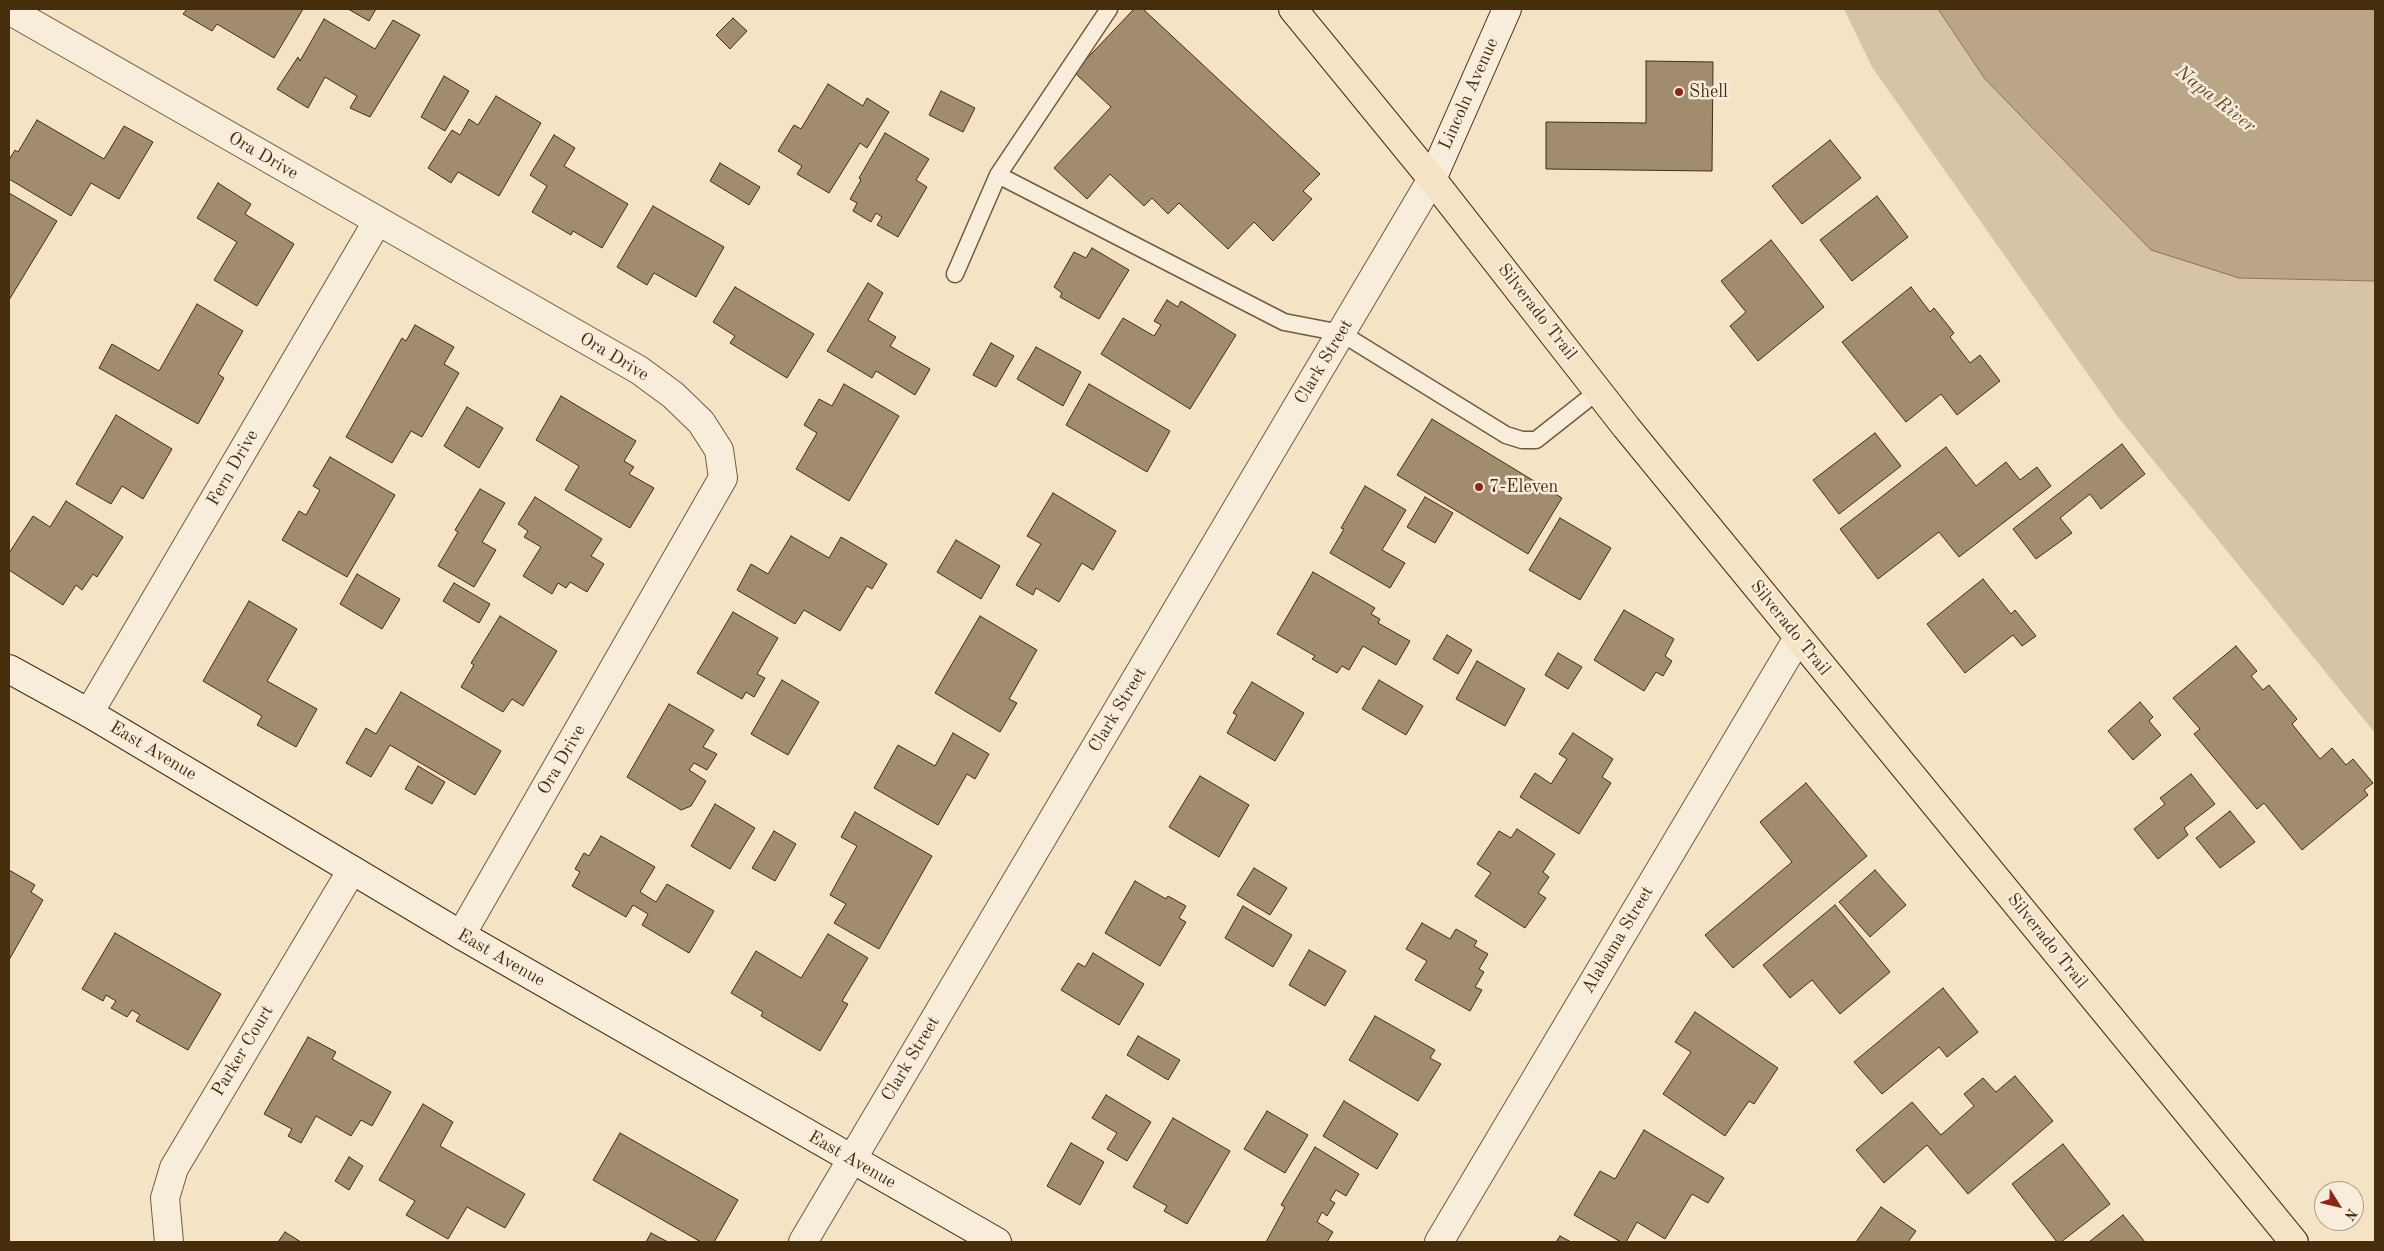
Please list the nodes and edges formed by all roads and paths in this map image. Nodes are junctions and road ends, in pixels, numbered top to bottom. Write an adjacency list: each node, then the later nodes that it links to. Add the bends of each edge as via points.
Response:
1 (1109, 9): 5 (lane)
2 (1292, 9): 6 (main road, Silverado Trail)
3 (1507, 9): 6 (street, Lincoln Avenue)
4 (9, 10): 7 (street, Ora Drive)
5 (998, 174): 8 (lane); 9 (lane, via 1284,322)
6 (1432, 179): 9 (street, Clark Street); 10 (main road, Silverado Trail)
7 (377, 222): 13 (street, Fern Drive); 15 (street, Ora Drive, via 639,370 673,395 701,422 719,450 723,478)
8 (955, 274)
9 (1341, 333): 10 (lane, via 1506,435 1522,440 1536,440); 16 (street, Clark Street)
10 (1598, 390): 11 (main road, Silverado Trail)
11 (1798, 638): 20 (street, Alabama Street); 21 (main road, Silverado Trail)
12 (9, 669): 13 (street, East Avenue)
13 (89, 713): 14 (street, East Avenue)
14 (352, 870): 15 (street, East Avenue); 17 (street, Parker Court, via 174,1168 165,1198)
15 (460, 935): 16 (street, East Avenue)
16 (852, 1160): 18 (street, Clark Street); 19 (street, East Avenue)
17 (169, 1242)
18 (804, 1242)
19 (997, 1242)
20 (1439, 1242)
21 (2294, 1242)

